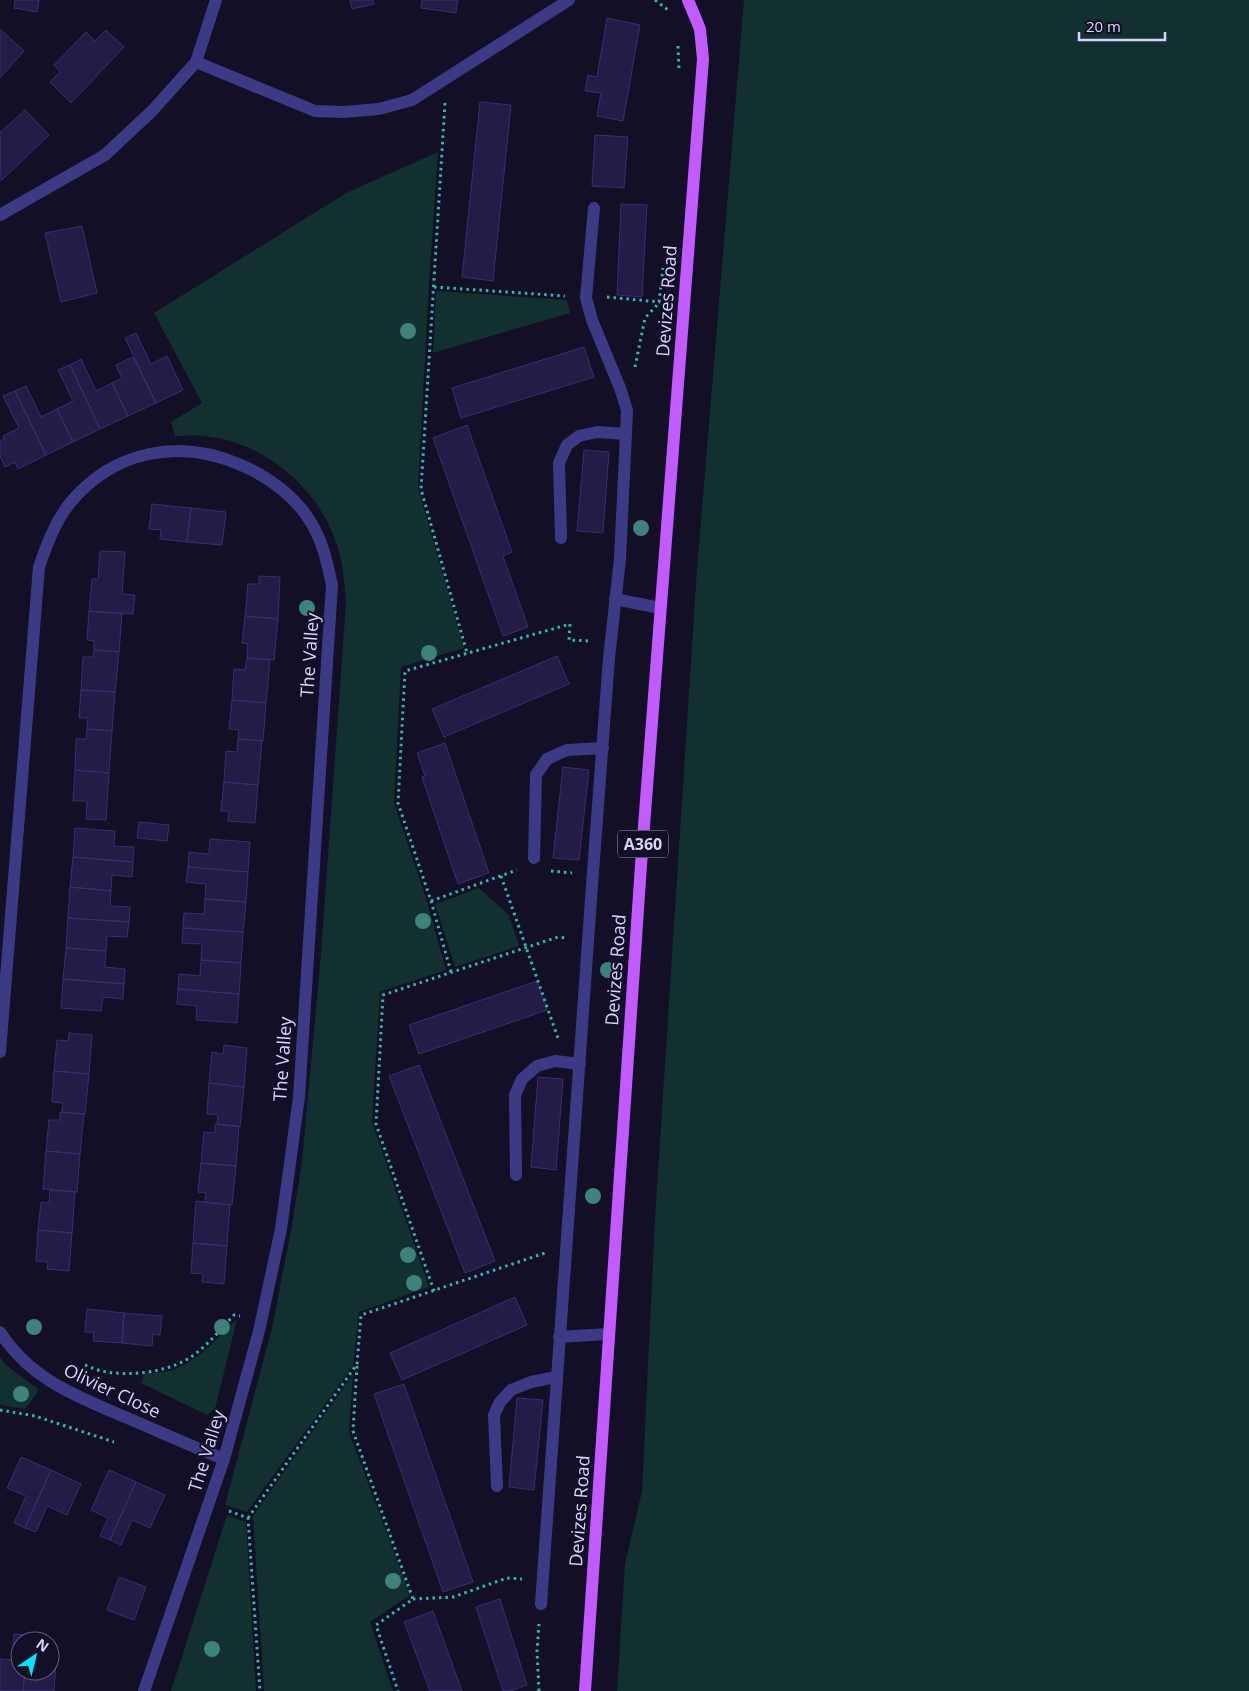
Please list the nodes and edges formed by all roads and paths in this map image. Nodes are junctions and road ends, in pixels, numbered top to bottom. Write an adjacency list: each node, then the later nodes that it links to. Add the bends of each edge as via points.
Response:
1 (216, 0): 7 (street)
2 (569, 0): 7 (street, via 412,100 380,109 315,111)
3 (655, 0): 5 (path)
4 (688, 0): 20 (main road, Devizes Road / A360, via 700,29 703,59)
5 (671, 15)
6 (678, 44): 8 (path)
7 (196, 62): 11 (street, via 152,111 105,155)
8 (679, 74)
9 (446, 93): 13 (path)
10 (594, 208): 14 (street)
11 (0, 215)
12 (664, 259): 15 (path)
13 (434, 287): 14 (path); 22 (path, via 421,490)
14 (587, 297): 15 (path); 17 (street, via 592,320 627,410)
15 (659, 302): 16 (path, via 645,318)
16 (634, 371)
17 (626, 434): 18 (street, via 597,432 580,436 567,446 559,463); 19 (street)
18 (561, 538)
19 (615, 599): 20 (street); 21 (street)
20 (660, 608): 42 (main road, Devizes Road / A360)
21 (611, 643): 22 (path, via 569,640 570,624); 23 (street)
22 (467, 653): 29 (path, via 404,671 398,803)
23 (603, 748): 24 (street, via 567,750 547,759 536,775); 27 (street)
24 (534, 858)
25 (522, 868): 28 (path)
26 (549, 871): 27 (path)
27 (593, 874): 31 (street)
28 (500, 876): 29 (path); 32 (path)
29 (431, 901): 33 (path)
30 (6, 918): 34 (street); 40 (street, The Valley, via 39,567 51,533 70,503 96,478 124,462 154,451 187,450 224,457 256,471 285,492 310,520 325,552 332,585 299,1097 281,1229)
31 (588, 940): 32 (path, via 558,937); 36 (street)
32 (526, 947): 33 (path); 35 (path)
33 (451, 972): 39 (path, via 383,995 376,1124)
34 (0, 1052)
35 (566, 1062): 36 (street); 37 (street, via 537,1066 522,1079 516,1095)
36 (580, 1064): 38 (street)
37 (516, 1175)
38 (566, 1246): 39 (path); 43 (street)
39 (434, 1291): 44 (path, via 361,1315)
40 (261, 1321): 45 (path, via 234,1315 209,1342 186,1360 163,1370 107,1372); 49 (street, The Valley)
41 (0, 1332): 49 (street, Olivier Close, via 30,1367 57,1386)
42 (608, 1334): 43 (street); 60 (main road, Devizes Road / A360)
43 (559, 1337): 46 (street)
44 (357, 1364): 52 (path); 54 (path, via 353,1432)
45 (85, 1365)
46 (556, 1376): 50 (street, via 511,1390 500,1402 494,1416); 53 (street)
47 (0, 1410): 48 (path, via 34,1416)
48 (114, 1442)
49 (224, 1459): 51 (street, The Valley)
50 (497, 1486)
51 (209, 1505): 52 (path); 56 (street, The Valley)
52 (248, 1518): 57 (path)
53 (542, 1580): 54 (path, via 507,1578 453,1598); 55 (street)
54 (414, 1599): 58 (path, via 376,1625)
55 (541, 1604): 59 (path, via 537,1651)
56 (144, 1691)
57 (260, 1691)
58 (398, 1691)
59 (539, 1691)
60 (585, 1691)

